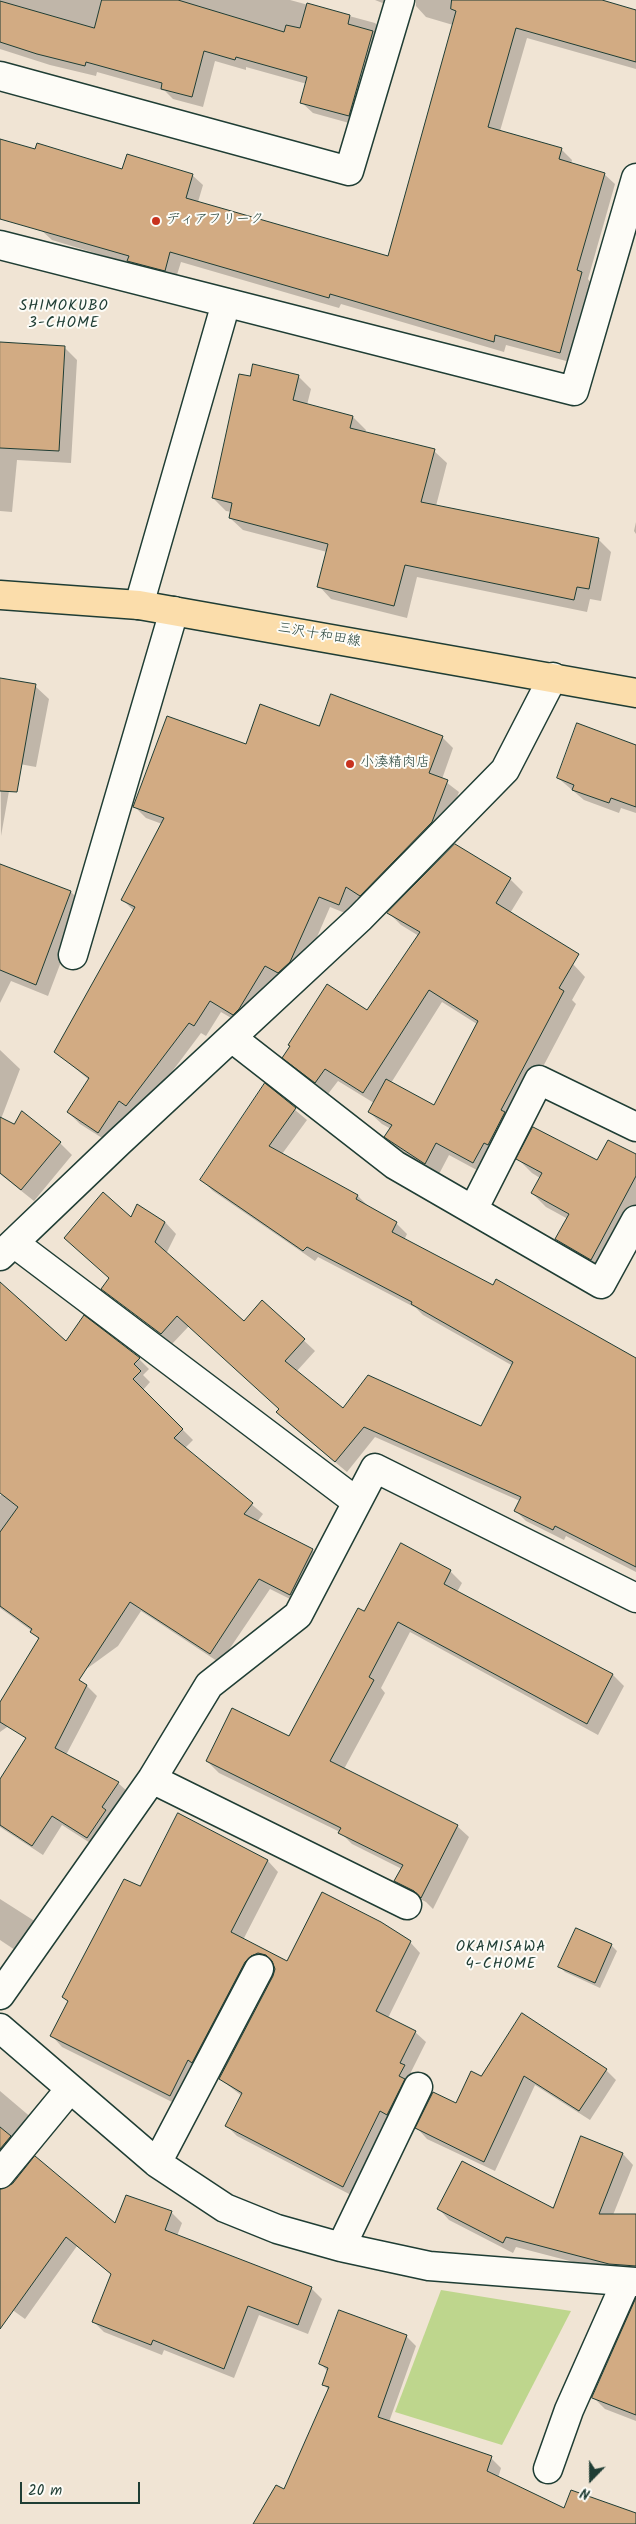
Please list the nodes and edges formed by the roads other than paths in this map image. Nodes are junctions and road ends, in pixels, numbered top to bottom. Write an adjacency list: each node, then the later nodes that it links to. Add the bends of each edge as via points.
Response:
1 (400, 0): 2 (street, via 349,171)
2 (0, 76)
3 (636, 178): 5 (street, via 574,391)
4 (0, 245): 5 (street)
5 (226, 303): 7 (street)
6 (0, 595): 7 (main road, 三沢十和田線)
7 (139, 605): 8 (main road, 三沢十和田線)
8 (174, 611): 9 (main road, 三沢十和田線); 11 (street)
9 (552, 678): 10 (main road, 三沢十和田線); 12 (street, via 505,770 360,918)
10 (636, 693)
11 (73, 954)
12 (232, 1038): 14 (street, via 395,1164); 16 (street)
13 (636, 1127): 14 (street, via 539,1080)
14 (473, 1210): 15 (street, via 601,1284)
15 (636, 1220)
16 (7, 1250): 17 (street)
17 (357, 1502): 18 (street, via 375,1468); 19 (street, via 298,1615 209,1685)
18 (636, 1598)
19 (152, 1779): 20 (street); 22 (street)
20 (407, 1905)
21 (259, 1969): 26 (street)
22 (0, 1995)
23 (0, 2028): 25 (street)
24 (418, 2087): 28 (street)
25 (70, 2089): 26 (street); 27 (street)
26 (157, 2163): 28 (street, via 225,2208)
27 (0, 2174)
28 (341, 2247): 29 (street, via 430,2266)
29 (631, 2282): 30 (street, via 569,2410)
30 (548, 2469)

